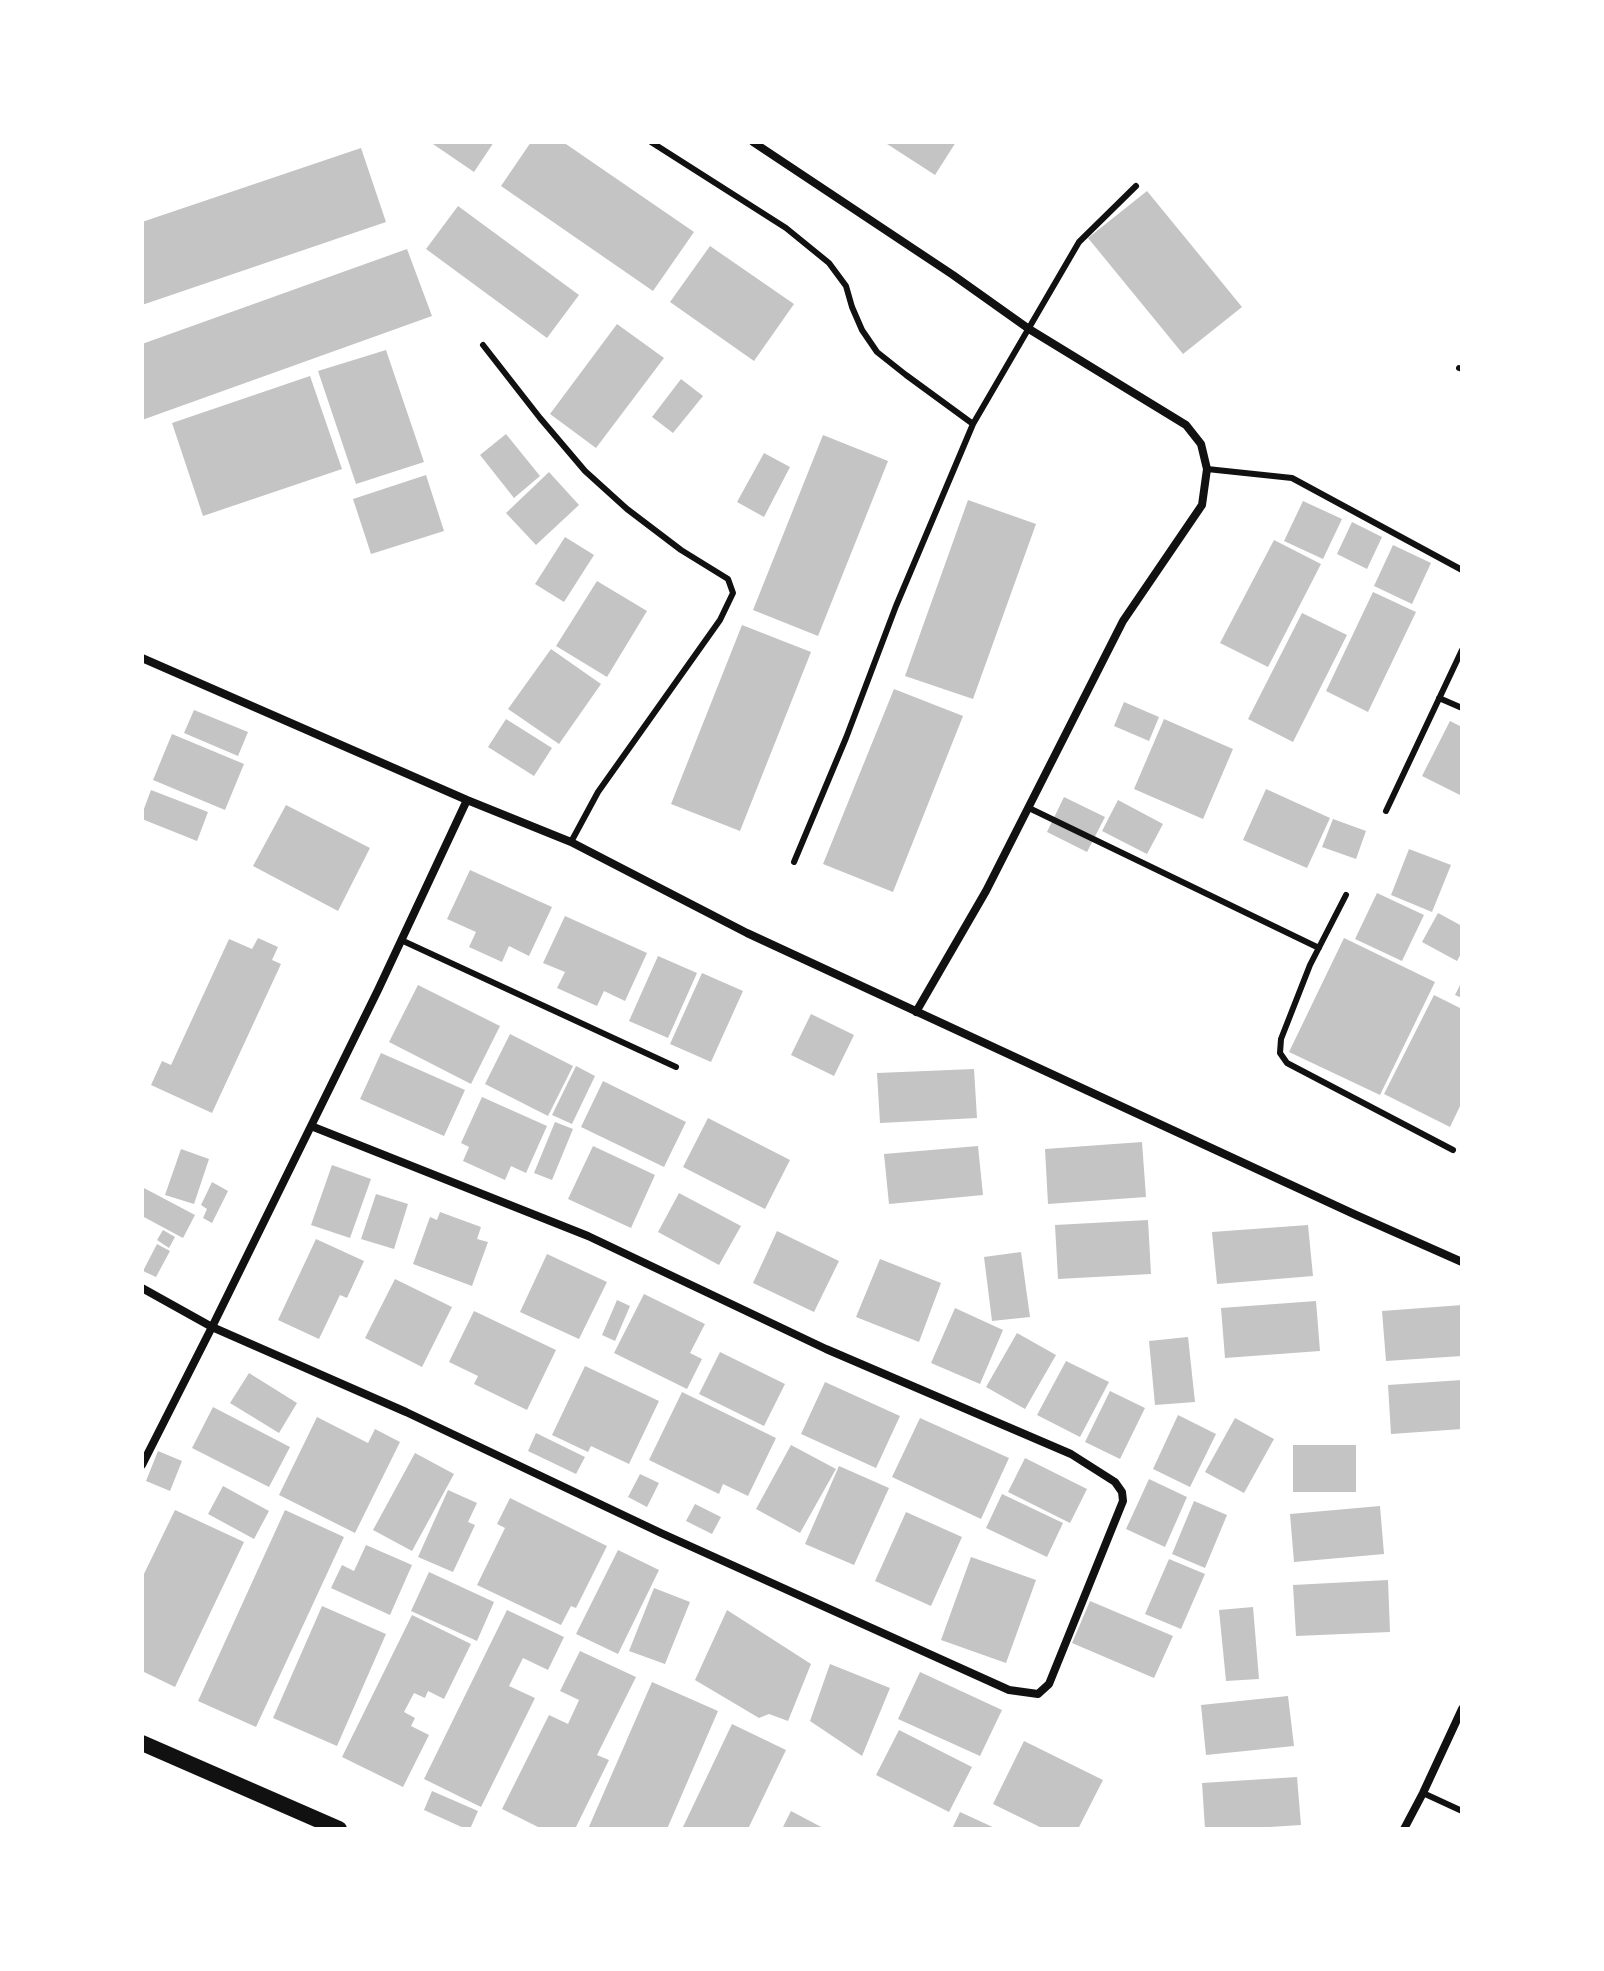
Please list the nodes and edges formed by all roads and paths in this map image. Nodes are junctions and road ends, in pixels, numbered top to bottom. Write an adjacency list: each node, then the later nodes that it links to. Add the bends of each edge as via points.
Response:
1 (651, 142): 6 (lane, via 786,228 829,263 846,286 862,330 877,352)
2 (753, 142): 4 (street)
3 (1136, 186): 4 (lane, via 1079,242)
4 (1029, 329): 6 (lane); 7 (street, via 1186,425 1201,444)
5 (483, 345): 16 (lane, via 585,471 681,550 728,579 733,593 720,620 598,792)
6 (973, 424): 17 (lane)
7 (1207, 469): 8 (lane, via 1292,478); 14 (street, via 1202,505 1123,621)
8 (1462, 570)
9 (1462, 650): 11 (lane)
10 (142, 658): 13 (street)
11 (1439, 698): 12 (lane); 15 (lane)
12 (1462, 708)
13 (467, 800): 16 (street); 19 (street)
14 (1029, 808): 20 (lane); 21 (street)
15 (1386, 811)
16 (571, 842): 21 (street)
17 (794, 862)
18 (1346, 895): 20 (lane)
19 (401, 940): 22 (lane); 23 (street)
20 (1319, 948): 24 (lane, via 1288,1019 1280,1053 1287,1063)
21 (916, 1012): 25 (street)
22 (676, 1067)
23 (311, 1126): 27 (street); 27 (street, via 588,1236 826,1349 1071,1454 1115,1482 1123,1501 1049,1684 1038,1694 1009,1690)
24 (1453, 1150)
25 (1462, 1262)
26 (142, 1288): 27 (street)
27 (212, 1327): 28 (street)
28 (142, 1465)
29 (1462, 1709): 31 (street)
30 (142, 1743): 33 (main road)
31 (1423, 1793): 32 (lane); 34 (street)
32 (1462, 1811)
33 (339, 1829)
34 (1404, 1829)

